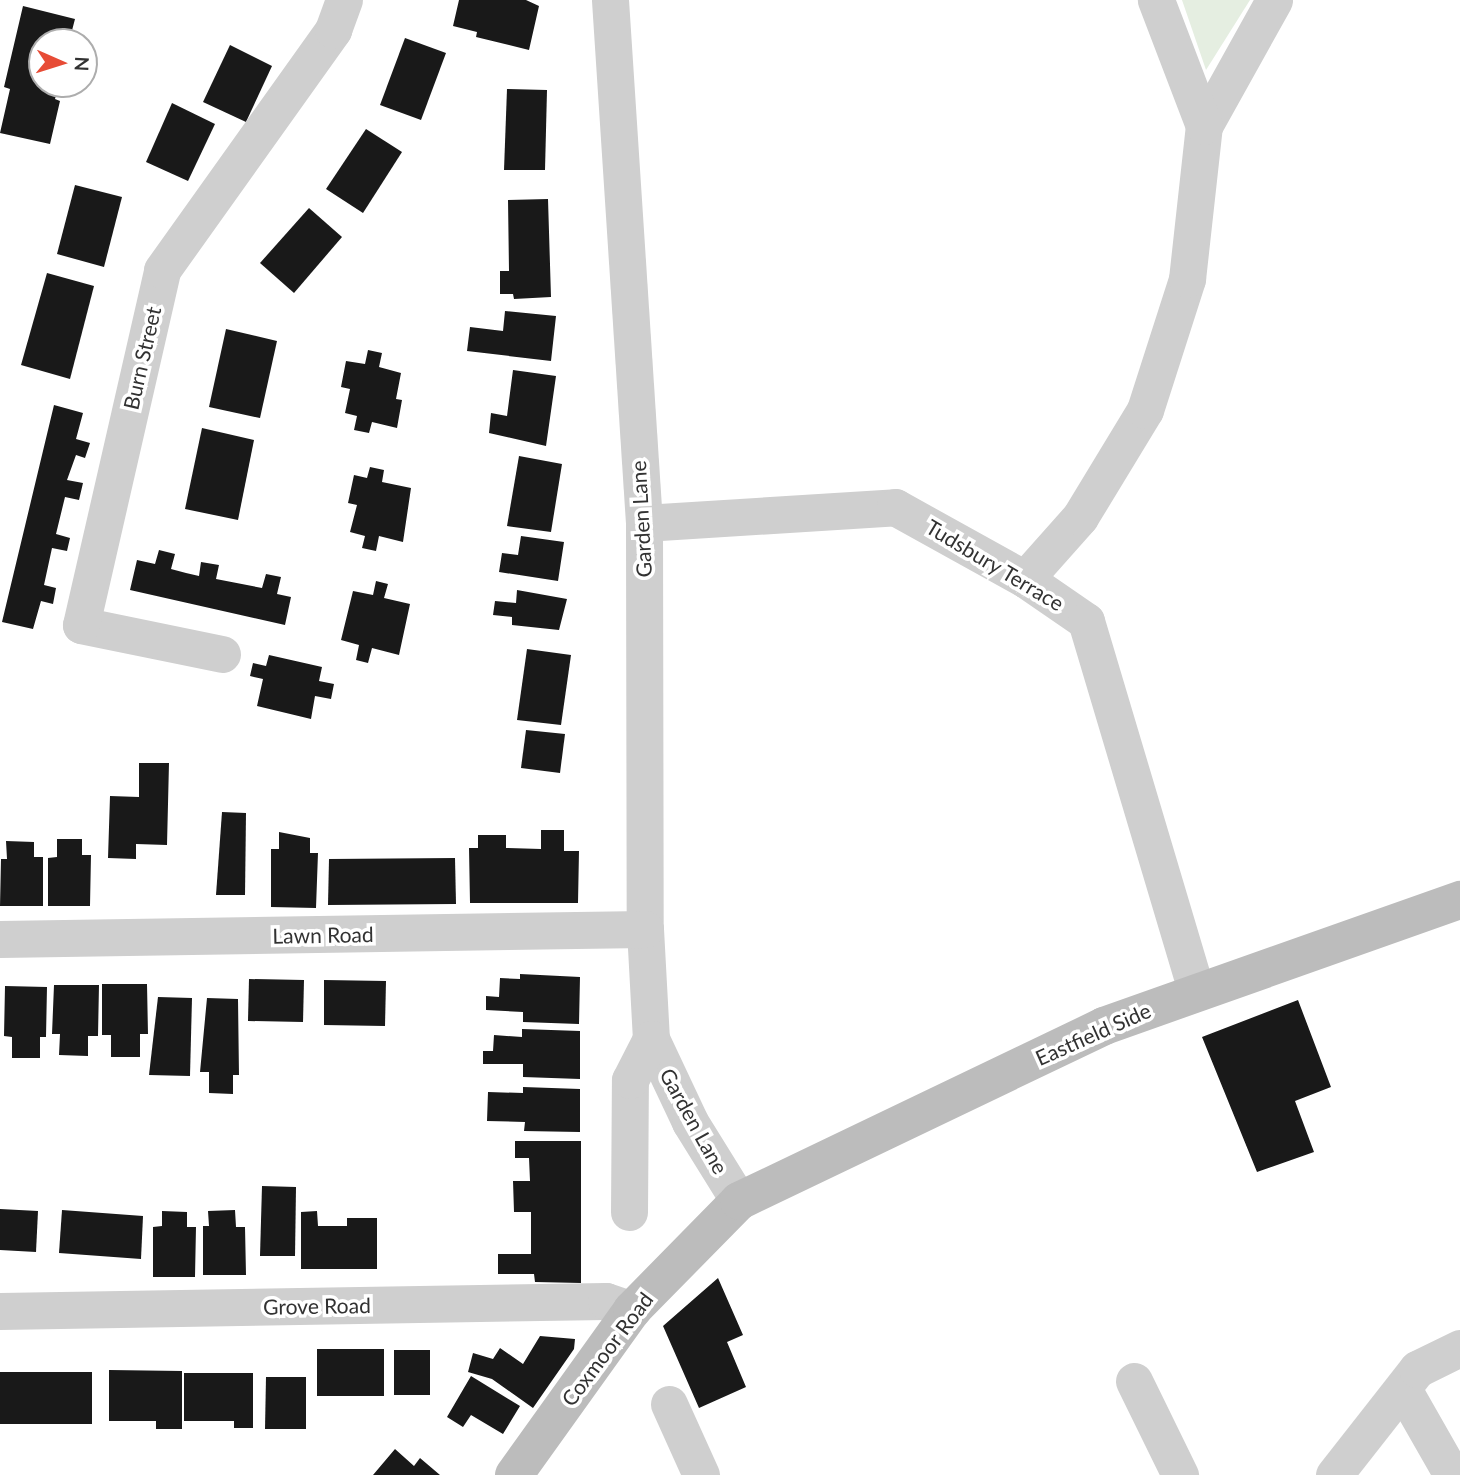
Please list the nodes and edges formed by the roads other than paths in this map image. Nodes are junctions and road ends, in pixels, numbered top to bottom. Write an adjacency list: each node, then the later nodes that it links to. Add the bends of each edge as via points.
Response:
1 (344, 0): 8 (street, Burn Street, via 332,30 162,270 81,625)
2 (610, 0): 6 (street, Garden Lane)
3 (1156, 0): 5 (street)
4 (1275, 0): 5 (street)
5 (1204, 126): 7 (street, via 1187,279 1145,411 1080,517)
6 (644, 523): 7 (street, Tudsbury Terrace, via 895,507); 10 (street, Garden Lane)
7 (1025, 579): 12 (street, Tudsbury Terrace, via 1086,621)
8 (222, 654)
9 (1460, 900): 12 (street, Eastfield Side)
10 (645, 929): 11 (street, Lawn Road); 13 (street, Garden Lane)
11 (0, 939)
12 (1196, 991): 14 (street, Eastfield Side, via 1104,1026)
13 (651, 1039): 14 (street, Garden Lane, via 690,1122); 15 (street, Garden Lane, via 630,1080)
14 (739, 1201): 16 (street, Coxmoor Road)
15 (629, 1212)
16 (632, 1310): 17 (street, Grove Road, via 606,1301); 22 (street, Coxmoor Road)
17 (0, 1311)
18 (1460, 1348): 20 (street, via 1417,1369)
19 (1135, 1381): 24 (street)
20 (1403, 1389): 25 (street); 26 (street)
21 (669, 1404): 23 (street)
22 (514, 1475)
23 (701, 1475)
24 (1180, 1475)
25 (1334, 1475)
26 (1452, 1475)

